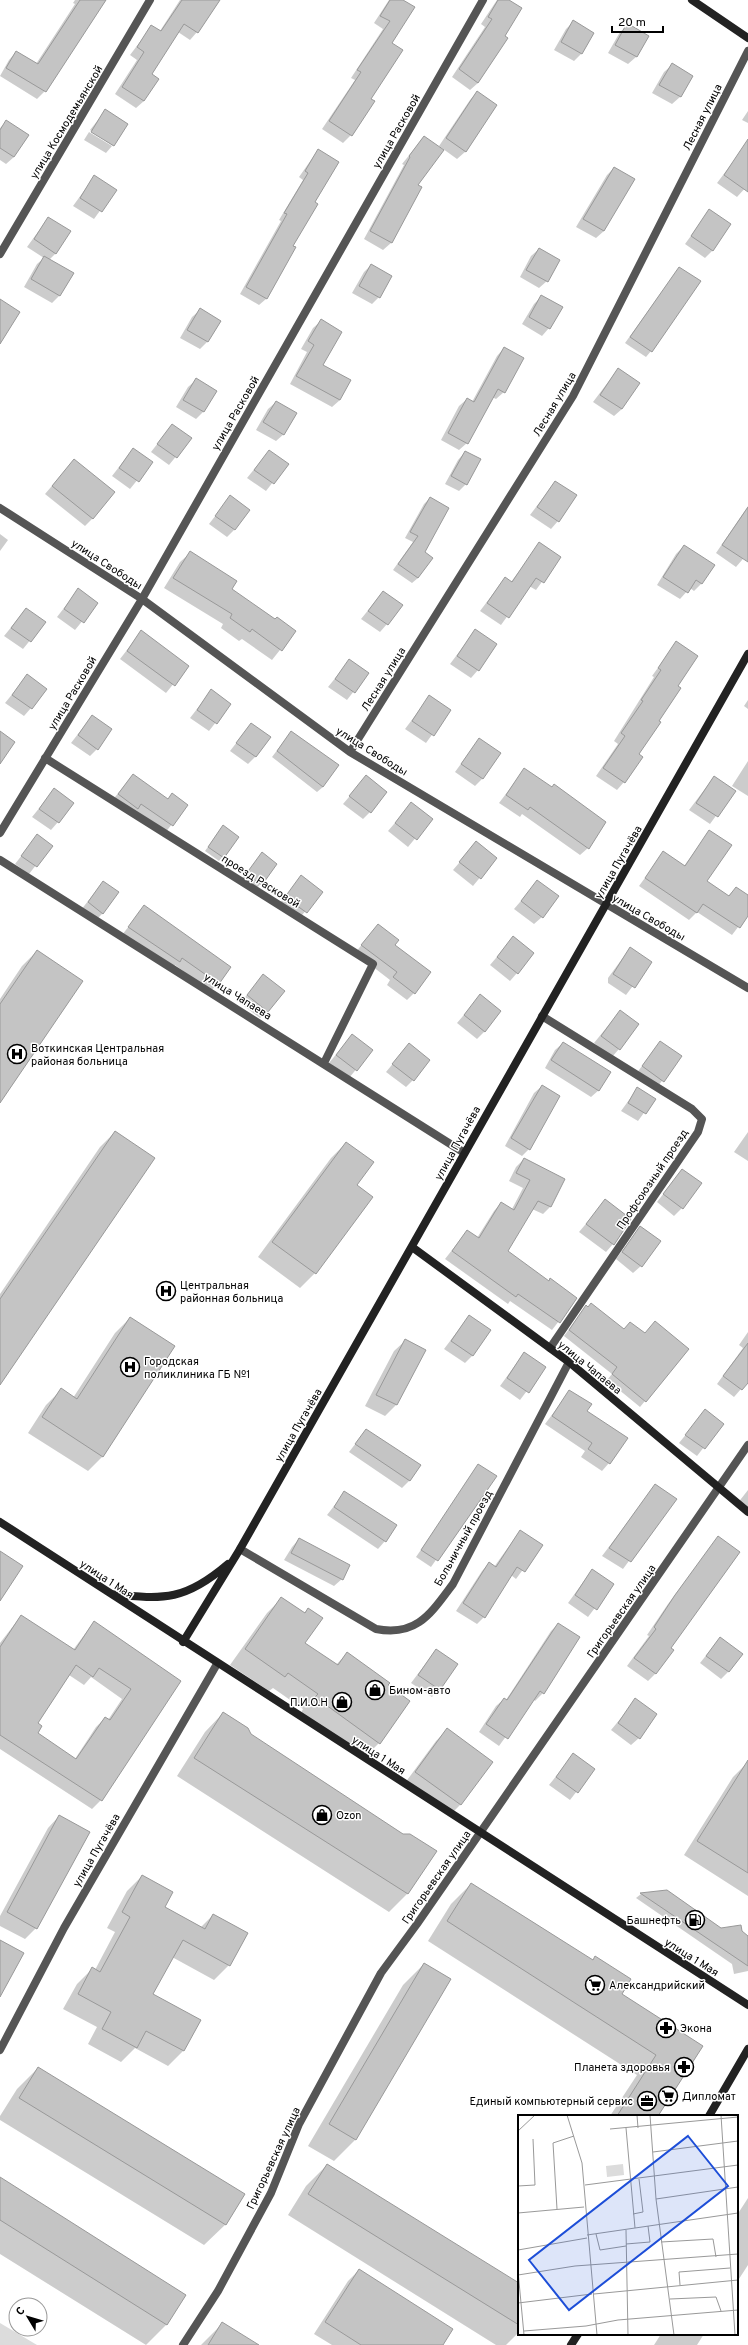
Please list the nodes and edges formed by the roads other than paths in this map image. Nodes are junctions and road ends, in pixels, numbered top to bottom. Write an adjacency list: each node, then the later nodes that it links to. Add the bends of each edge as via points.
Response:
1 (150, 0): 6 (street, улица Космодемьянской)
2 (483, 0): 8 (street, улица Расковой)
3 (692, 0): 4 (main road)
4 (748, 38)
5 (748, 51): 10 (street, Лесная улица, via 573,396)
6 (0, 254)
7 (0, 508): 8 (street, улица Свободы)
8 (142, 599): 10 (street, улица Свободы); 11 (street, улица Расковой)
9 (748, 654): 14 (main road, улица Пугачёва)
10 (350, 752): 14 (street, улица Свободы)
11 (45, 758): 12 (street, улица Расковой); 17 (street, проезд Расковой, via 373,964)
12 (0, 833)
13 (0, 860): 17 (street, улица Чапаева)
14 (606, 904): 15 (street, улица Свободы); 16 (main road, улица Пугачёва)
15 (748, 988)
16 (542, 1016): 18 (main road, улица Пугачёва); 20 (street, Профсоюзный проезд, via 692,1109 702,1119 698,1132)
17 (324, 1063): 18 (street, улица Чапаева)
18 (463, 1152): 19 (main road, улица Пугачёва)
19 (412, 1247): 20 (main road, улица Чапаева); 26 (main road, улица Пугачёва)
20 (550, 1348): 21 (main road, улица Чапаева)
21 (569, 1362): 23 (main road, улица Чапаева); 26 (street, Больничный проезд, via 453,1584 432,1612 416,1626 390,1632 376,1629)
22 (748, 1445): 23 (street, Григорьевская улица)
23 (719, 1489): 24 (main road, улица Чапаева); 31 (street, Григорьевская улица)
24 (748, 1512)
25 (0, 1522): 28 (main road, улица 1 Мая)
26 (240, 1549): 27 (main road, улица Пугачёва)
27 (233, 1560): 28 (main road, via 206,1582 177,1596 149,1598); 29 (main road, улица Пугачёва)
28 (110, 1594): 29 (main road, улица 1 Мая)
29 (183, 1642): 30 (main road, улица 1 Мая)
30 (217, 1664): 31 (main road, улица 1 Мая); 34 (street, улица Пугачёва, via 64,1928)
31 (481, 1833): 32 (main road, улица 1 Мая); 37 (street, Григорьевская улица, via 381,1973 299,2124 272,2193 218,2291)
32 (748, 2005)
33 (748, 2049): 35 (main road)
34 (0, 2050)
35 (710, 2115)
36 (577, 2335): 38 (main road)
37 (183, 2345)
38 (570, 2345)

